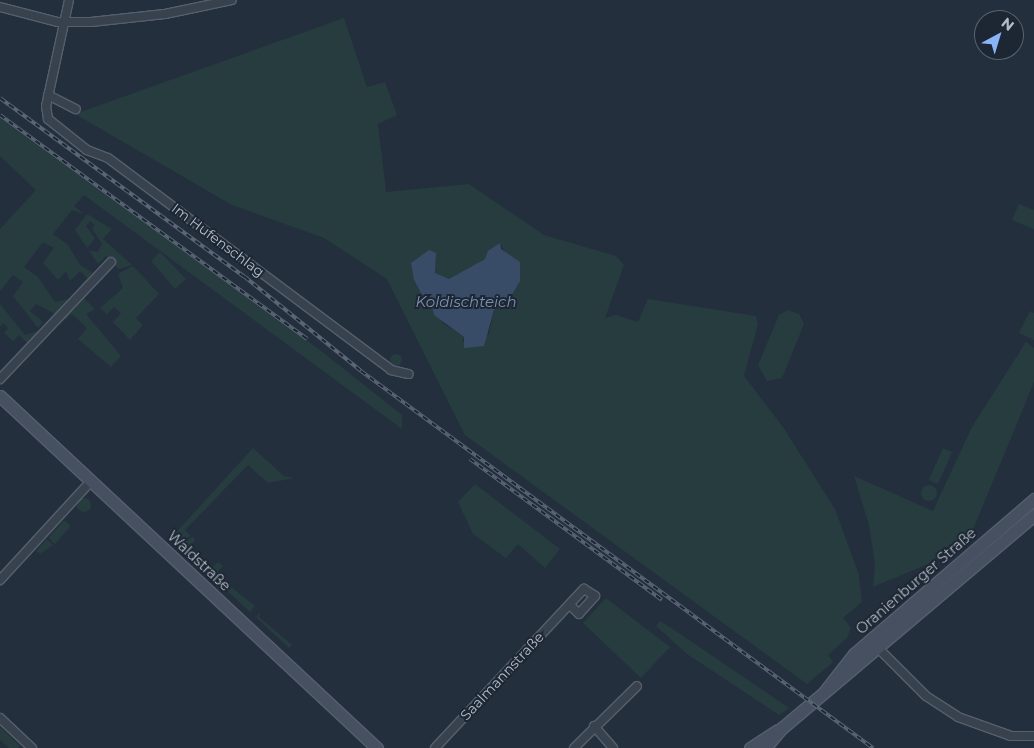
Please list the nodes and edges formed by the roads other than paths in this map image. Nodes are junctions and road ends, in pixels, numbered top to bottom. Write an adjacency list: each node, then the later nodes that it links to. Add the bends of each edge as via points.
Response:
1 (69, 0): 4 (street, Im Hufenschlag)
2 (232, 0): 4 (street, via 165,14)
3 (0, 7): 4 (street)
4 (66, 22): 5 (street, Im Hufenschlag)
5 (48, 95): 6 (street); 8 (street, Im Hufenschlag, via 46,113 54,124 87,150 108,158 391,370)
6 (76, 110)
7 (111, 262): 9 (street)
8 (409, 374)
9 (0, 379)
10 (0, 396): 11 (main road, Waldstraße)
11 (91, 481): 14 (street); 25 (main road, Waldstraße)
12 (1034, 499): 16 (main road, Oranienburger Straße)
13 (1034, 515): 17 (main road, Oranienburger Straße)
14 (0, 580)
15 (570, 605): 26 (street, Saalmannstraße)
16 (871, 639): 17 (street); 19 (main road, Oranienburger Straße)
17 (879, 649): 19 (main road, Oranienburger Straße); 23 (street, via 926,696 958,717 1005,735)
18 (637, 686): 21 (street)
19 (825, 691): 22 (main road, Oranienburger Straße)
20 (0, 718): 24 (street)
21 (594, 726): 27 (street); 28 (street)
22 (782, 728): 29 (main road); 30 (main road)
23 (1034, 736)
24 (32, 748)
25 (377, 748)
26 (435, 748)
27 (574, 748)
28 (613, 748)
29 (750, 748)
30 (765, 748)

